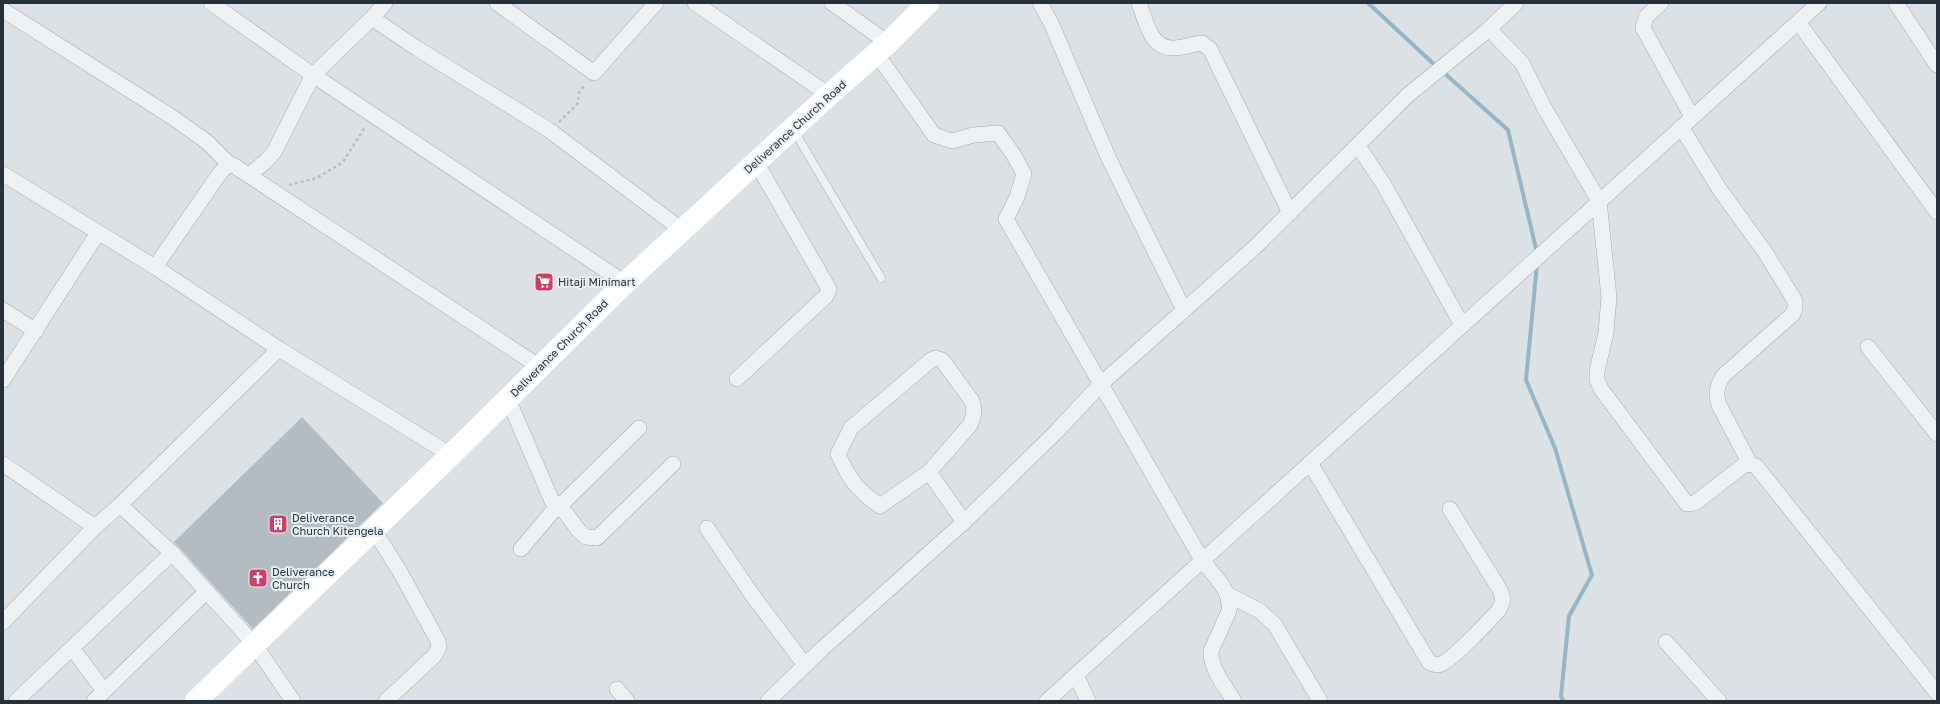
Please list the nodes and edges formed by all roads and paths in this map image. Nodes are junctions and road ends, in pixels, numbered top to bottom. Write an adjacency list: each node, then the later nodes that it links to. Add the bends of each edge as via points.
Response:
1 (211, 3): 21 (street)
2 (385, 3): 15 (street)
3 (497, 3): 20 (street)
4 (656, 3): 20 (street)
5 (695, 3): 22 (street)
6 (832, 3): 18 (street)
7 (928, 3): 18 (street, Deliverance Church Road)
8 (1040, 3): 43 (street, via 1109,159)
9 (1139, 3): 36 (street, via 1151,36 1158,44 1166,48 1175,48 1202,43 1210,49)
10 (1516, 3): 17 (street)
11 (1661, 3): 24 (street, via 1646,17 1643,28)
12 (1818, 3): 16 (street)
13 (1896, 3): 19 (street)
14 (3, 10): 30 (street, via 172,117 207,142)
15 (372, 18): 21 (street); 27 (street)
16 (1798, 22): 24 (street); 35 (street)
17 (1490, 29): 28 (street, via 1408,95); 34 (street, via 1522,63)
18 (882, 48): 22 (street, Deliverance Church Road); 51 (street, via 934,134 952,141 998,133 1013,154 1024,174 1017,197 1006,219)
19 (1937, 65)
20 (594, 73): 27 (path, via 583,87 578,103)
21 (313, 75): 23 (street); 32 (street, via 274,152)
22 (829, 94): 26 (street, Deliverance Church Road)
23 (373, 115): 33 (path, via 343,162 317,178); 41 (street)
24 (1692, 116): 25 (street)
25 (1681, 127): 34 (street); 59 (street, via 1795,301 1796,308 1793,314 1723,376 1717,387 1716,397 1719,405)
26 (793, 128): 29 (street, Deliverance Church Road); 40 (lane)
27 (549, 130): 37 (street)
28 (1358, 146): 36 (street); 44 (street, via 1384,185)
29 (756, 162): 37 (street, Deliverance Church Road); 49 (street, via 829,289 826,296)
30 (229, 164): 32 (street); 39 (street, via 220,173)
31 (3, 174): 38 (street)
32 (249, 175): 33 (street)
33 (275, 192): 48 (street)
34 (1599, 201): 44 (street); 59 (street, via 1609,297 1606,333 1597,371 1601,389 1687,504 1695,503 1744,465)
35 (1937, 212)
36 (1290, 213): 43 (street)
37 (682, 230): 41 (street, Deliverance Church Road)
38 (98, 233): 39 (street); 45 (street)
39 (155, 267): 47 (street)
40 (881, 278)
41 (625, 283): 48 (street, Deliverance Church Road)
42 (3, 310): 45 (street)
43 (1184, 310): 51 (street)
44 (1462, 325): 56 (street)
45 (36, 331): 50 (street)
46 (1868, 347): 54 (street)
47 (279, 349): 55 (street); 62 (street)
48 (540, 367): 52 (street, Deliverance Church Road)
49 (737, 379)
50 (3, 380)
51 (1101, 384): 64 (street); 70 (street)
52 (508, 399): 55 (street, Deliverance Church Road); 61 (street, via 552,501)
53 (639, 428): 61 (street)
54 (1937, 434)
55 (451, 455): 67 (street, Deliverance Church Road)
56 (1310, 463): 63 (street, via 1430,662 1436,665 1442,664 1452,656 1503,604 1500,590); 70 (street)
57 (3, 464): 65 (street)
58 (673, 464): 61 (street, via 597,538 586,537 579,531)
59 (1750, 464): 80 (street, via 1762,472)
60 (928, 472): 60 (street, via 970,425 974,416 972,401 942,360 936,358 930,360 851,428 838,454 847,476 863,494 880,506); 64 (street)
61 (559, 504): 68 (street)
62 (120, 505): 65 (street); 69 (street)
63 (1450, 509)
64 (964, 522): 77 (street)
65 (95, 527): 73 (street)
66 (706, 528): 77 (street)
67 (373, 529): 75 (street, Deliverance Church Road); 85 (street, via 399,570 438,641 439,648 434,656)
68 (522, 549)
69 (172, 553): 71 (street); 76 (street)
70 (1202, 560): 72 (street); 78 (street)
71 (206, 592): 75 (street); 81 (street)
72 (1227, 594): 90 (street, via 1229,611 1210,657); 91 (street, via 1260,611 1275,624)
73 (3, 622)
74 (1666, 642): 92 (street)
75 (254, 644): 83 (street, Deliverance Church Road); 84 (street)
76 (72, 648): 81 (street); 82 (street)
77 (805, 665): 87 (street)
78 (1076, 675): 88 (street); 89 (street)
79 (617, 689): 86 (street)
80 (1937, 693)
81 (99, 696)
82 (16, 701)
83 (196, 701)
84 (293, 701)
85 (386, 701)
86 (627, 701)
87 (768, 701)
88 (1047, 701)
89 (1088, 701)
90 (1234, 701)
91 (1320, 701)
92 (1720, 701)

